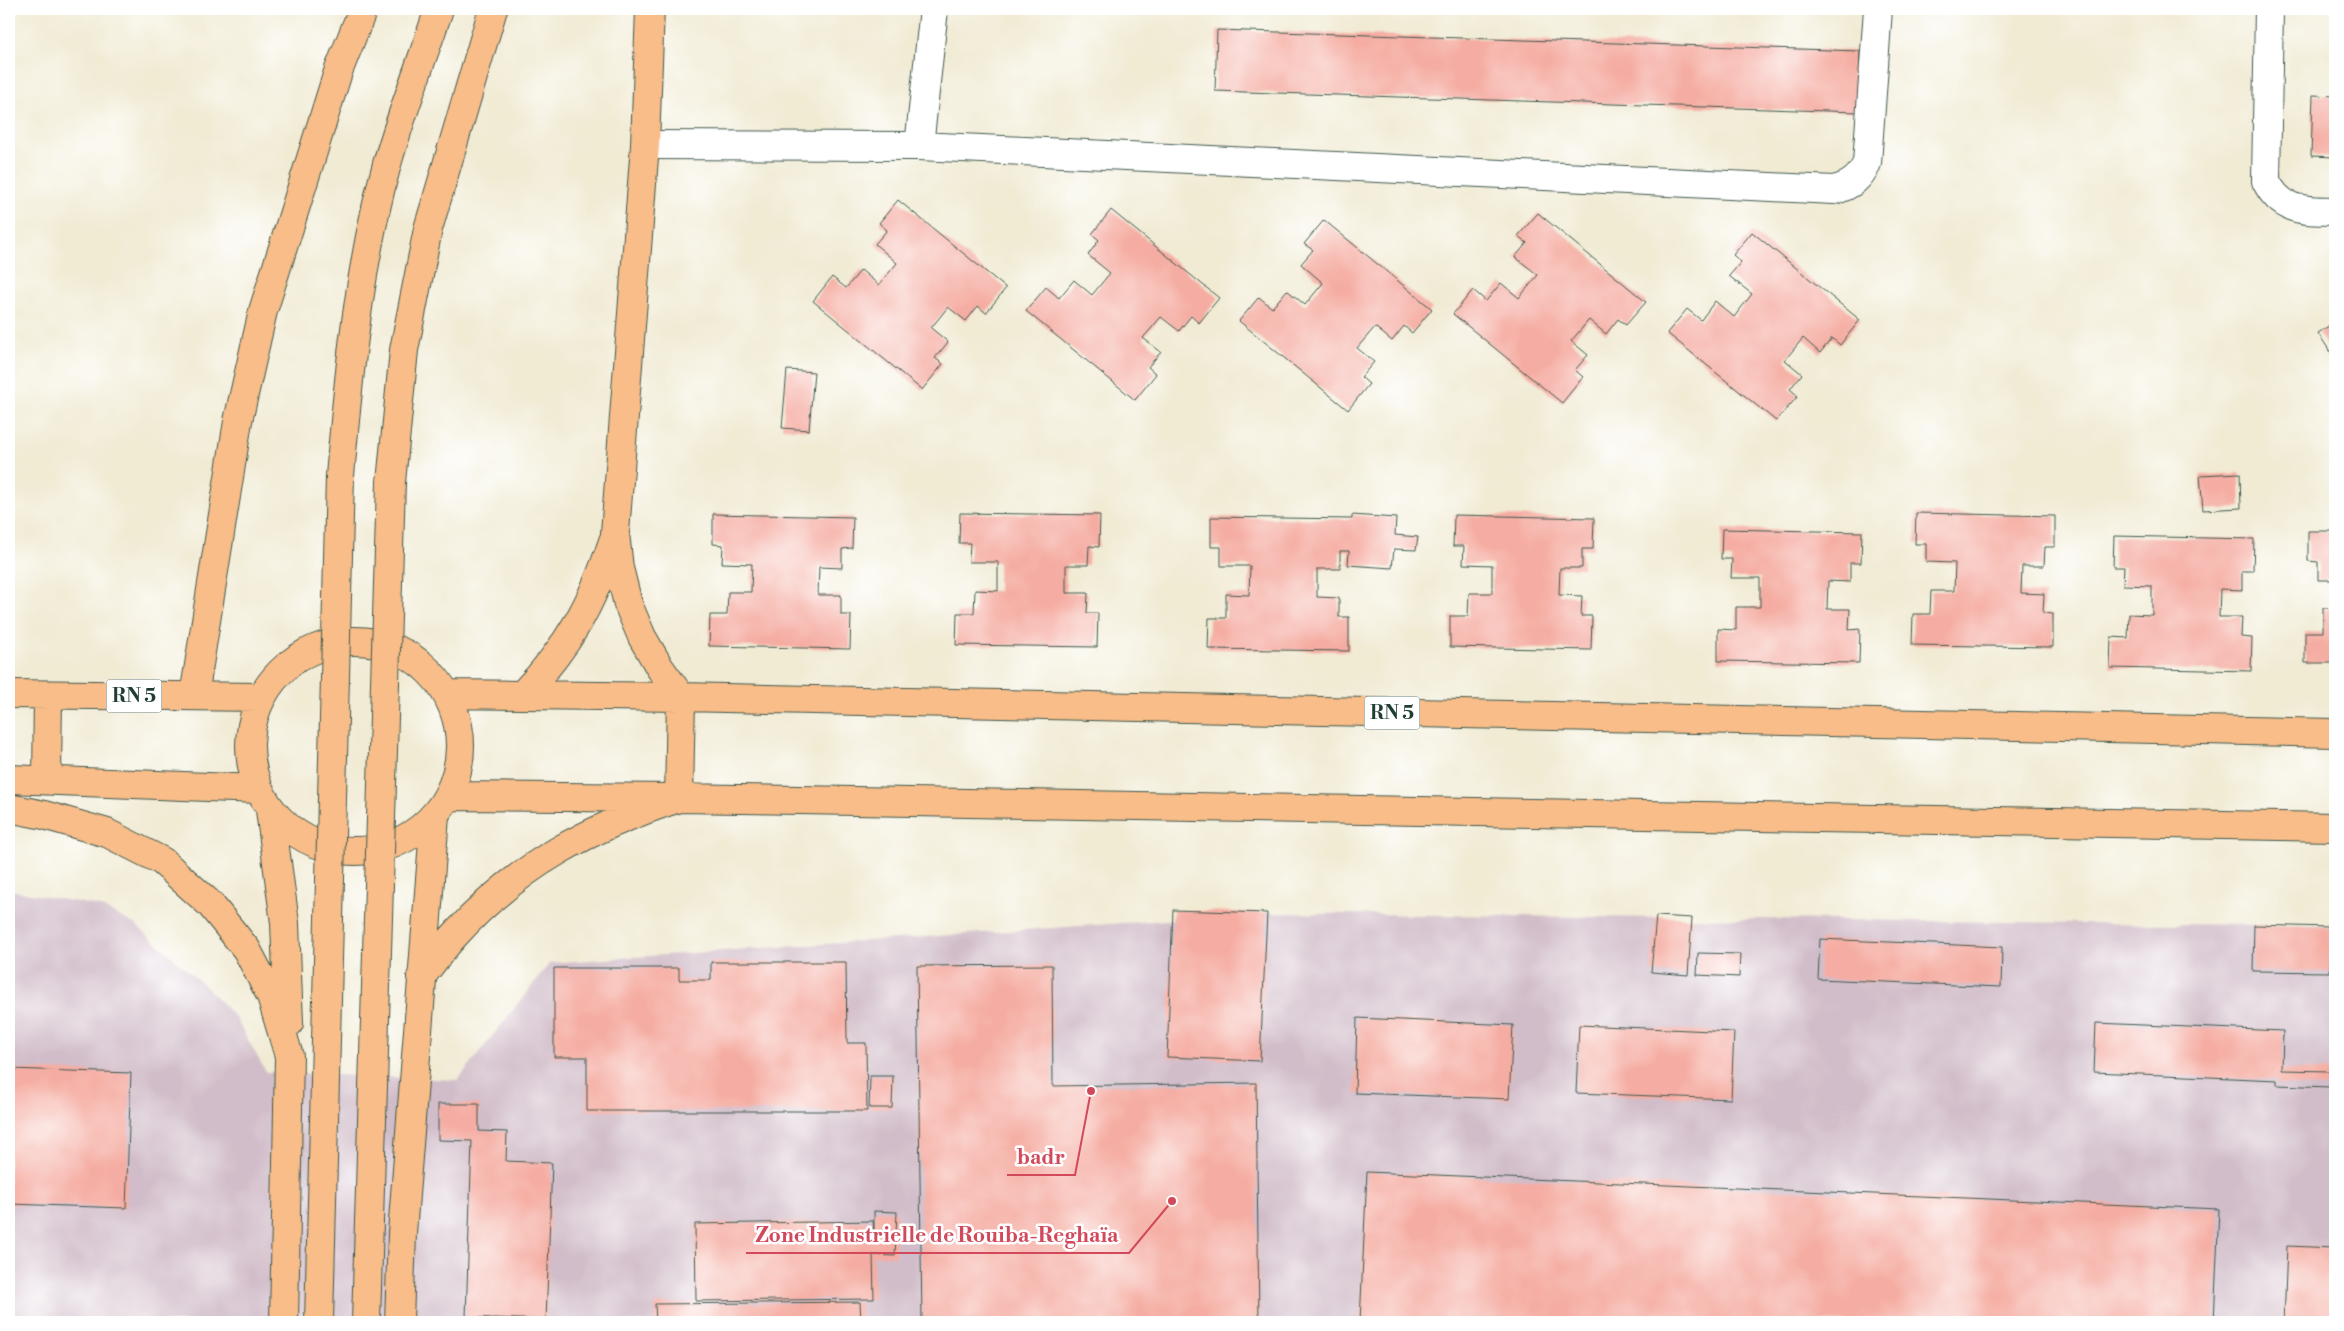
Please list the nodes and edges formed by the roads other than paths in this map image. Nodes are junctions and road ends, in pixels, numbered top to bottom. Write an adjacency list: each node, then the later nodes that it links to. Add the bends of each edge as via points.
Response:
1 (363, 9): 16 (highway, via 338,72 263,310 238,421)
2 (439, 9): 30 (highway, bridge, via 387,164 361,282 348,385 340,476)
3 (493, 9): 31 (highway, bridge, via 428,228 404,350 391,482)
4 (650, 9): 8 (highway)
5 (934, 9): 9 (street)
6 (1878, 9): 9 (street, via 1867,163 1855,182 1834,190)
7 (2269, 9): 10 (street, via 2266,181 2280,201 2292,207)
8 (645, 145): 9 (street); 11 (highway)
9 (919, 146)
10 (2335, 211)
11 (616, 533): 14 (highway, via 602,575 583,616 546,670); 18 (highway, via 619,568 632,612 642,637)
12 (9, 694): 15 (highway, RN 5)
13 (448, 694): 14 (highway, RN 5); 17 (highway, via 428,669 401,650 369,641 336,641 306,652 279,671); 24 (highway, via 460,728 460,763)
14 (523, 694): 18 (highway, RN 5)
15 (48, 695): 16 (highway, RN 5); 21 (highway)
16 (194, 696): 17 (highway, RN 5)
17 (260, 697): 23 (highway, via 250,728 249,759)
18 (681, 697): 19 (highway, RN 5); 22 (highway)
19 (2335, 732)
20 (9, 779): 21 (highway)
21 (47, 780): 23 (highway)
22 (679, 798): 24 (highway); 26 (highway); 27 (highway, via 629,815 580,837 535,865 493,898 455,935)
23 (264, 800): 24 (highway, via 298,835 333,850 361,851 406,839); 28 (highway, via 284,923)
24 (442, 806): 27 (highway)
25 (9, 808): 28 (highway, via 107,833 162,861 210,904 247,950 271,996)
26 (2335, 826)
27 (421, 977): 32 (highway)
28 (289, 1056): 29 (highway)
29 (284, 1322)
30 (319, 1322)
31 (366, 1322)
32 (398, 1322)

